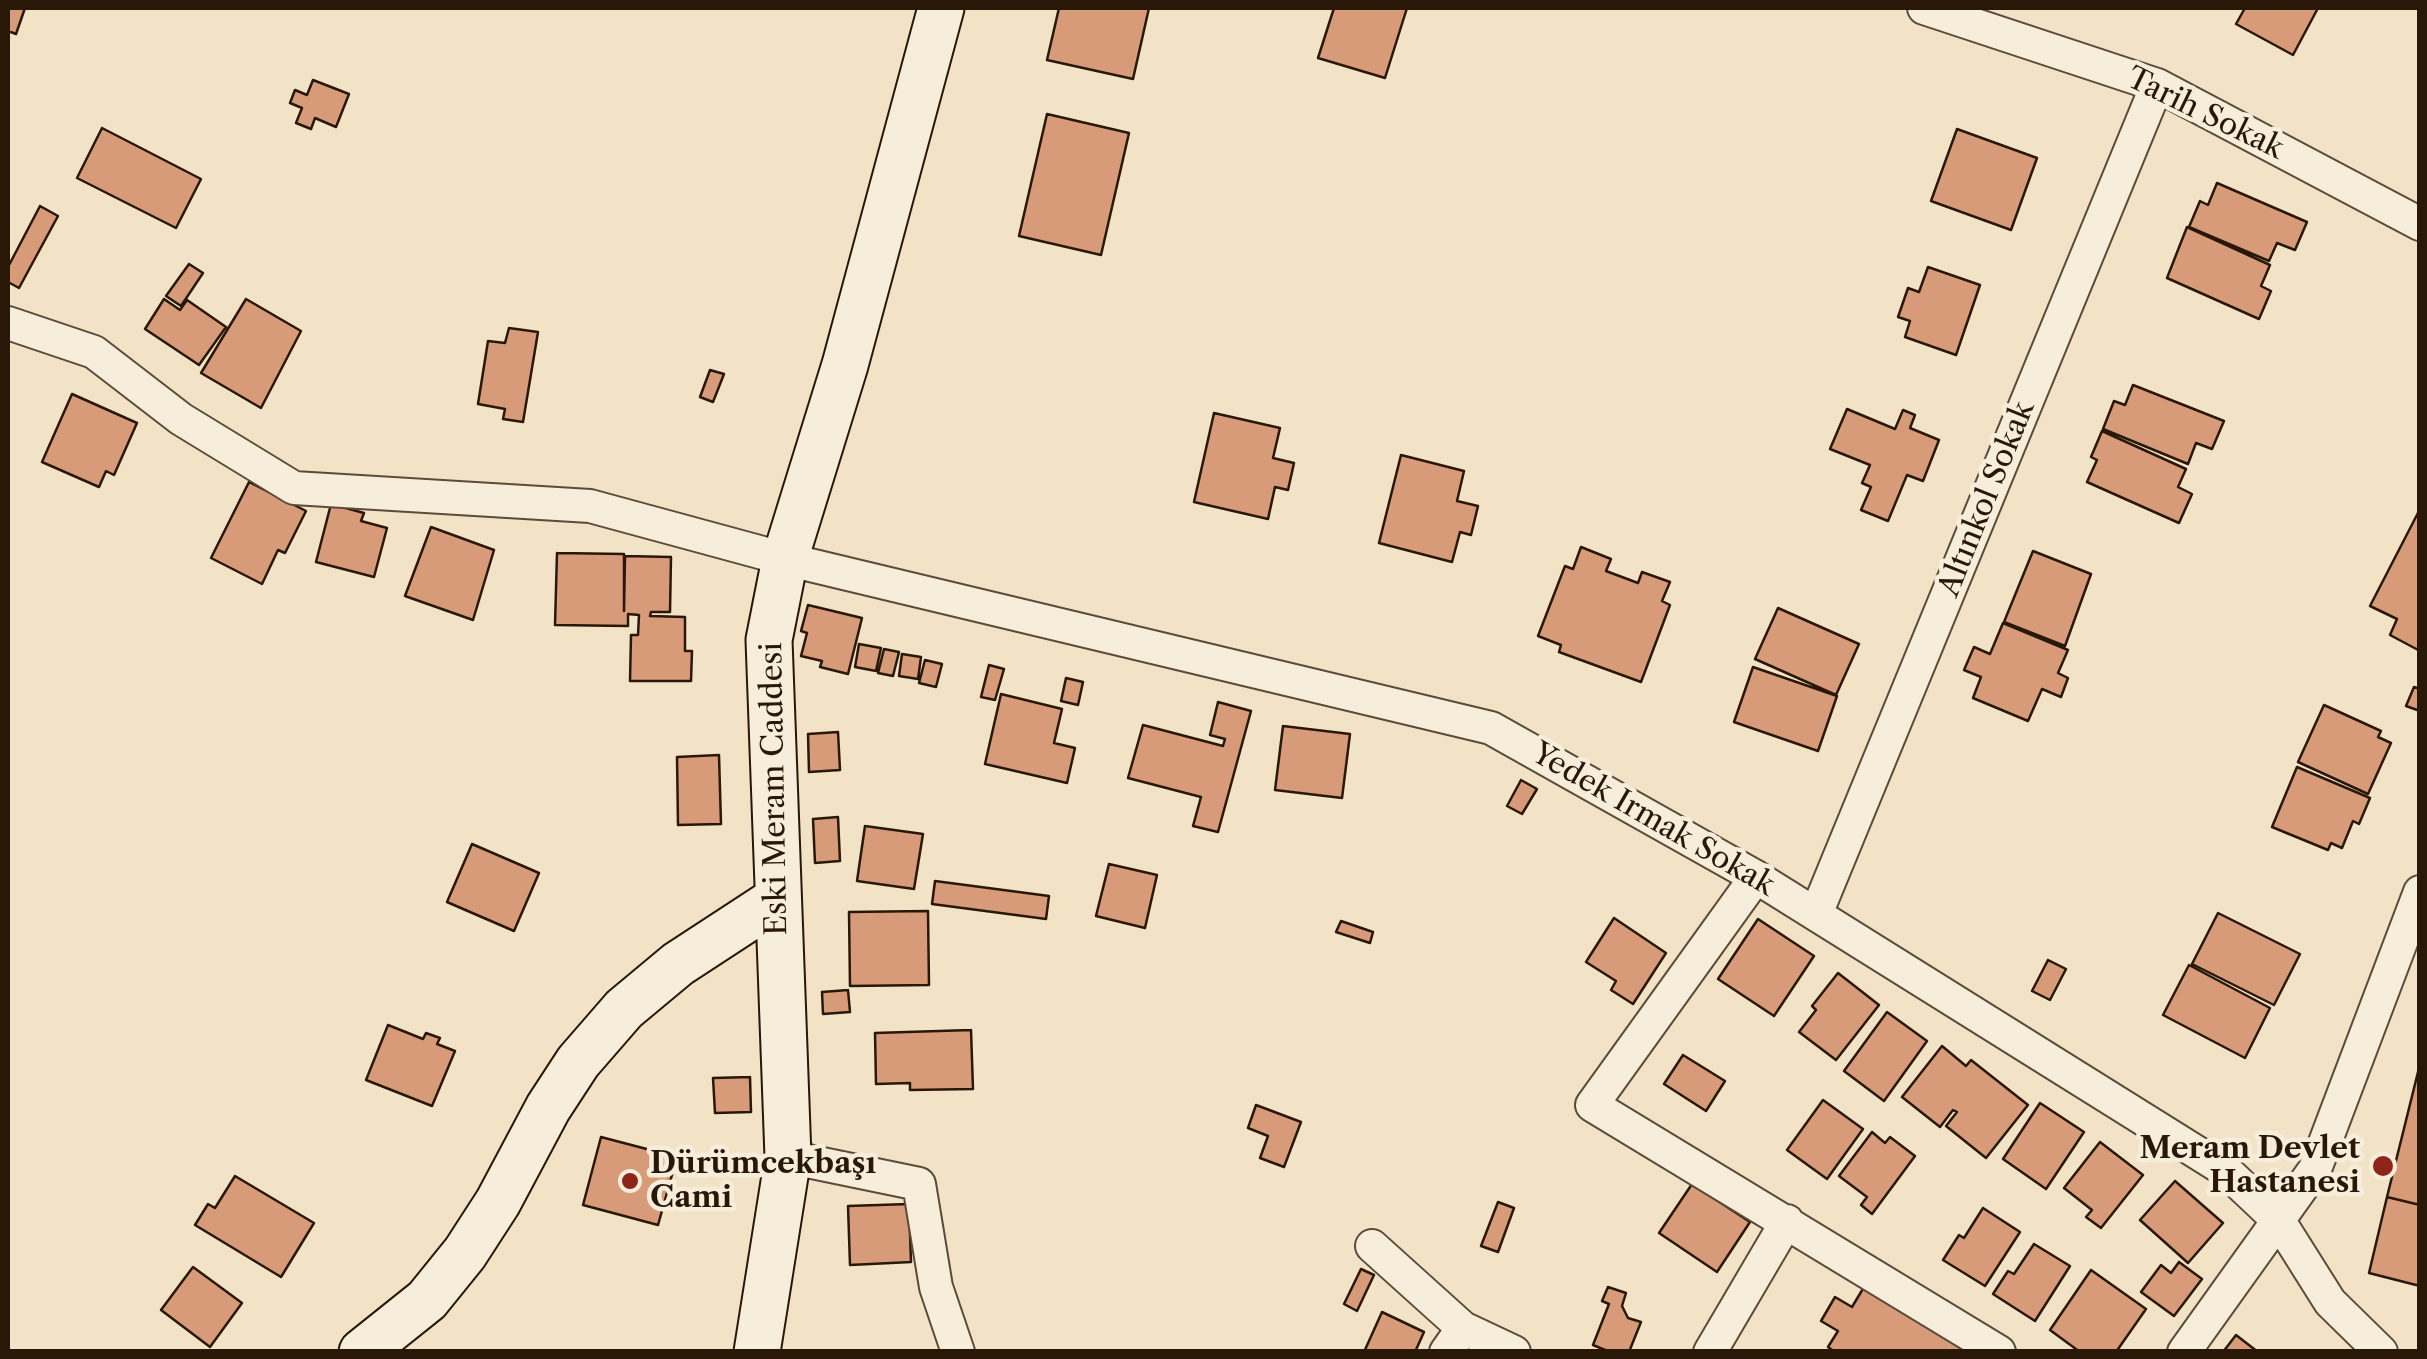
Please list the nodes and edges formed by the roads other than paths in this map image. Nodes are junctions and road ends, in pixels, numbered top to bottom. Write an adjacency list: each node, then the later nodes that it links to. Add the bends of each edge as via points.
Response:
1 (941, 8): 6 (street, Eski Meram Caddesi)
2 (1924, 8): 3 (street, Tarih Sokak)
3 (2157, 84): 4 (street, Tarih Sokak); 10 (street, Altınkol Sokak)
4 (2420, 224)
5 (8, 322): 6 (street, Yedek Irmak Sokak, via 94,352 181,419 294,488 590,506)
6 (785, 559): 7 (street, Yedek Irmak Sokak, via 1491,728); 9 (street, Eski Meram Caddesi, via 769,640)
7 (1756, 877): 10 (street, Yedek Irmak Sokak); 12 (street, via 1592,1105)
8 (2420, 892): 13 (street, via 2315,1169)
9 (776, 900): 11 (street, Eski Meram Caddesi); 16 (street, via 678,964 624,1010 578,1062 465,1253 427,1300)
10 (1816, 914): 13 (street, Yedek Irmak Sokak, via 2225,1170)
11 (788, 1157): 17 (street, Eski Meram Caddesi); 18 (street, via 919,1184 936,1287)
12 (1786, 1221): 20 (street); 21 (street)
13 (2279, 1221): 22 (street); 23 (street, Yedek Irmak Sokak, via 2330,1302)
14 (1372, 1246): 15 (street)
15 (1454, 1340): 19 (street)
16 (362, 1352)
17 (757, 1352)
18 (958, 1352)
19 (1514, 1352)
20 (1710, 1352)
21 (1999, 1352)
22 (2184, 1352)
23 (2382, 1352)

